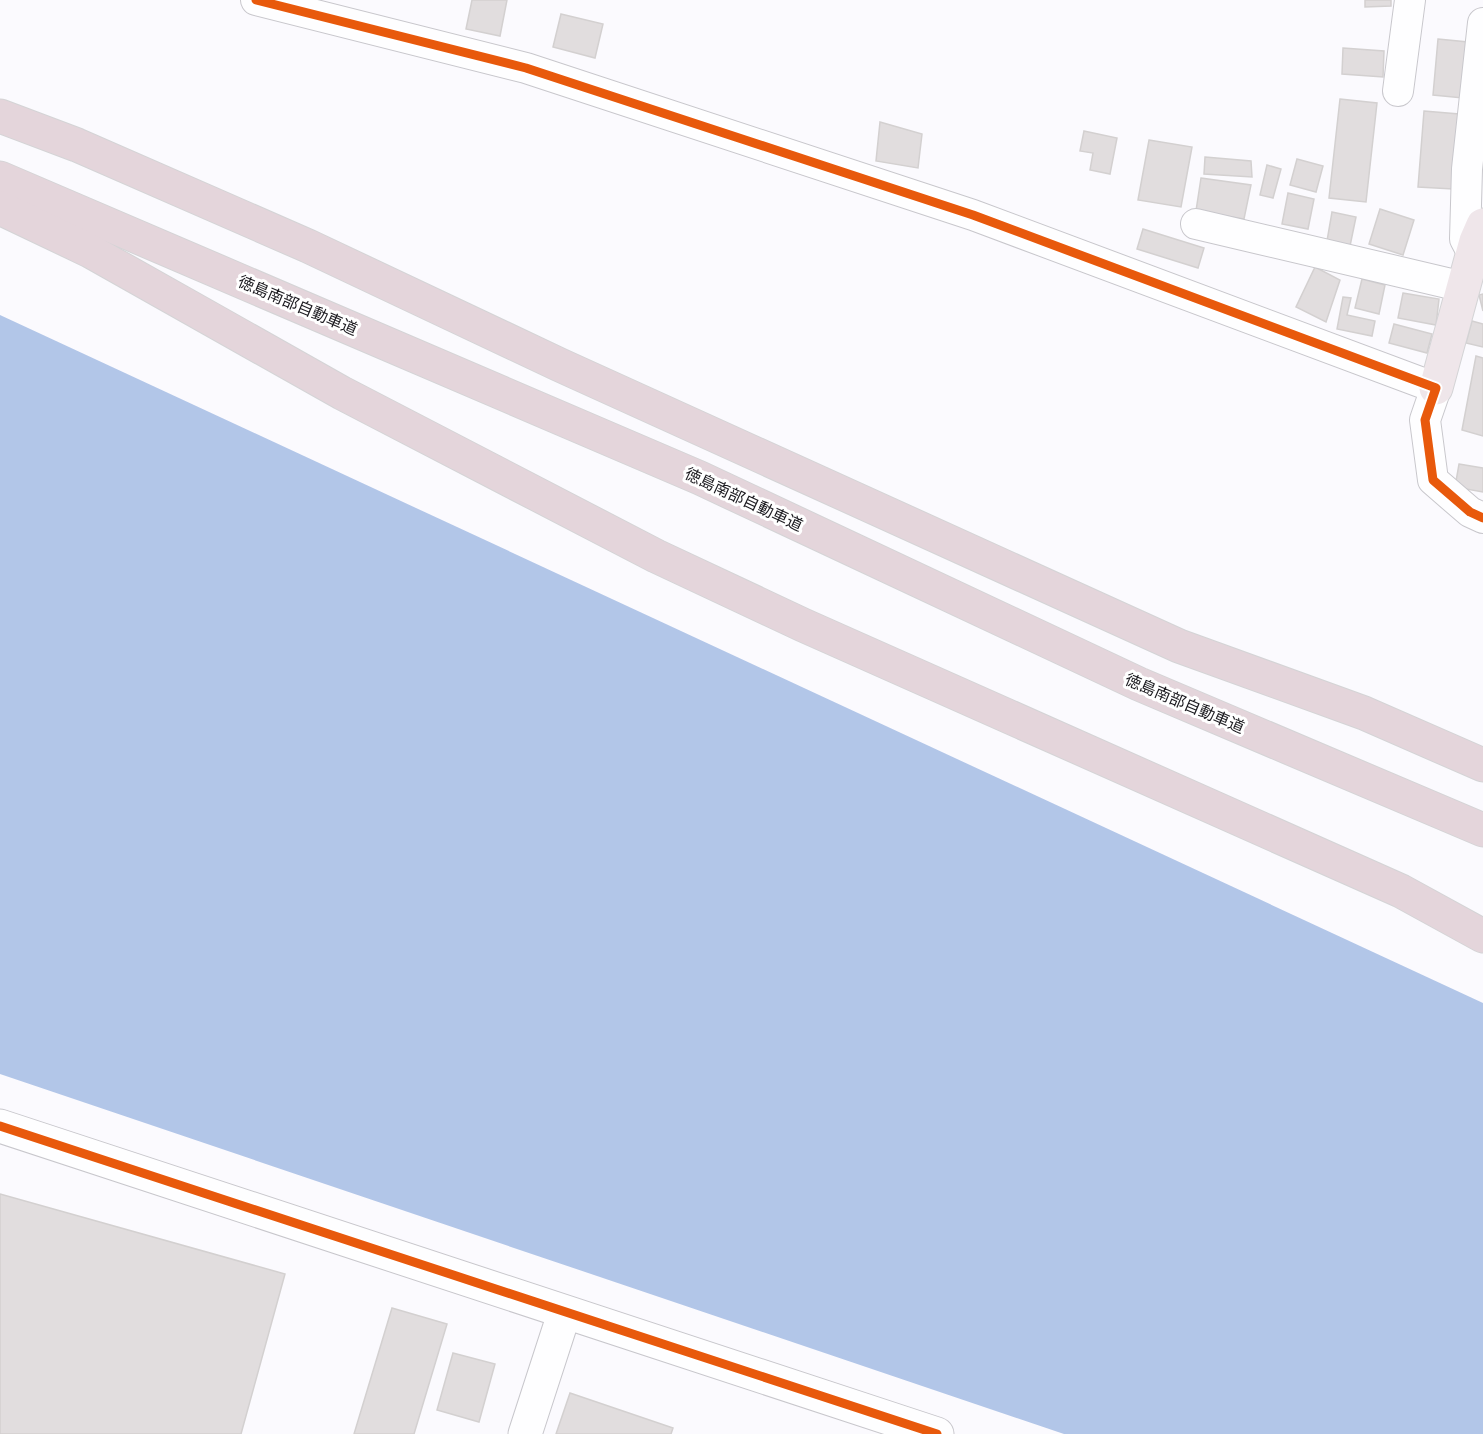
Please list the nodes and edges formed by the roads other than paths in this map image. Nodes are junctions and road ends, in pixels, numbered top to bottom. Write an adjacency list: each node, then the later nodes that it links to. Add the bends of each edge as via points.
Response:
1 (256, 0): 11 (street, via 526,68 973,214)
2 (1410, 0): 4 (street)
3 (1483, 23): 9 (street, via 1467,169 1465,239)
4 (1398, 90)
5 (0, 116): 13 (highway, via 78,144 308,246 1179,646 1364,713)
6 (0, 178): 14 (highway, 徳島南部自動車道, via 700,478 1140,684)
7 (0, 208): 15 (highway, via 90,251 342,393 656,556 1401,891)
8 (1196, 224): 10 (street)
9 (1478, 239): 10 (main road)
10 (1464, 287): 11 (main road)
11 (1436, 388): 12 (street, via 1425,420 1433,480 1470,512)
12 (1483, 518)
13 (1483, 765)
14 (1483, 830)
15 (1483, 936)
16 (0, 1126): 21 (street)
17 (0, 1132): 18 (street)
18 (563, 1317): 19 (street); 20 (street)
19 (525, 1434)
20 (927, 1434)
21 (937, 1434)

